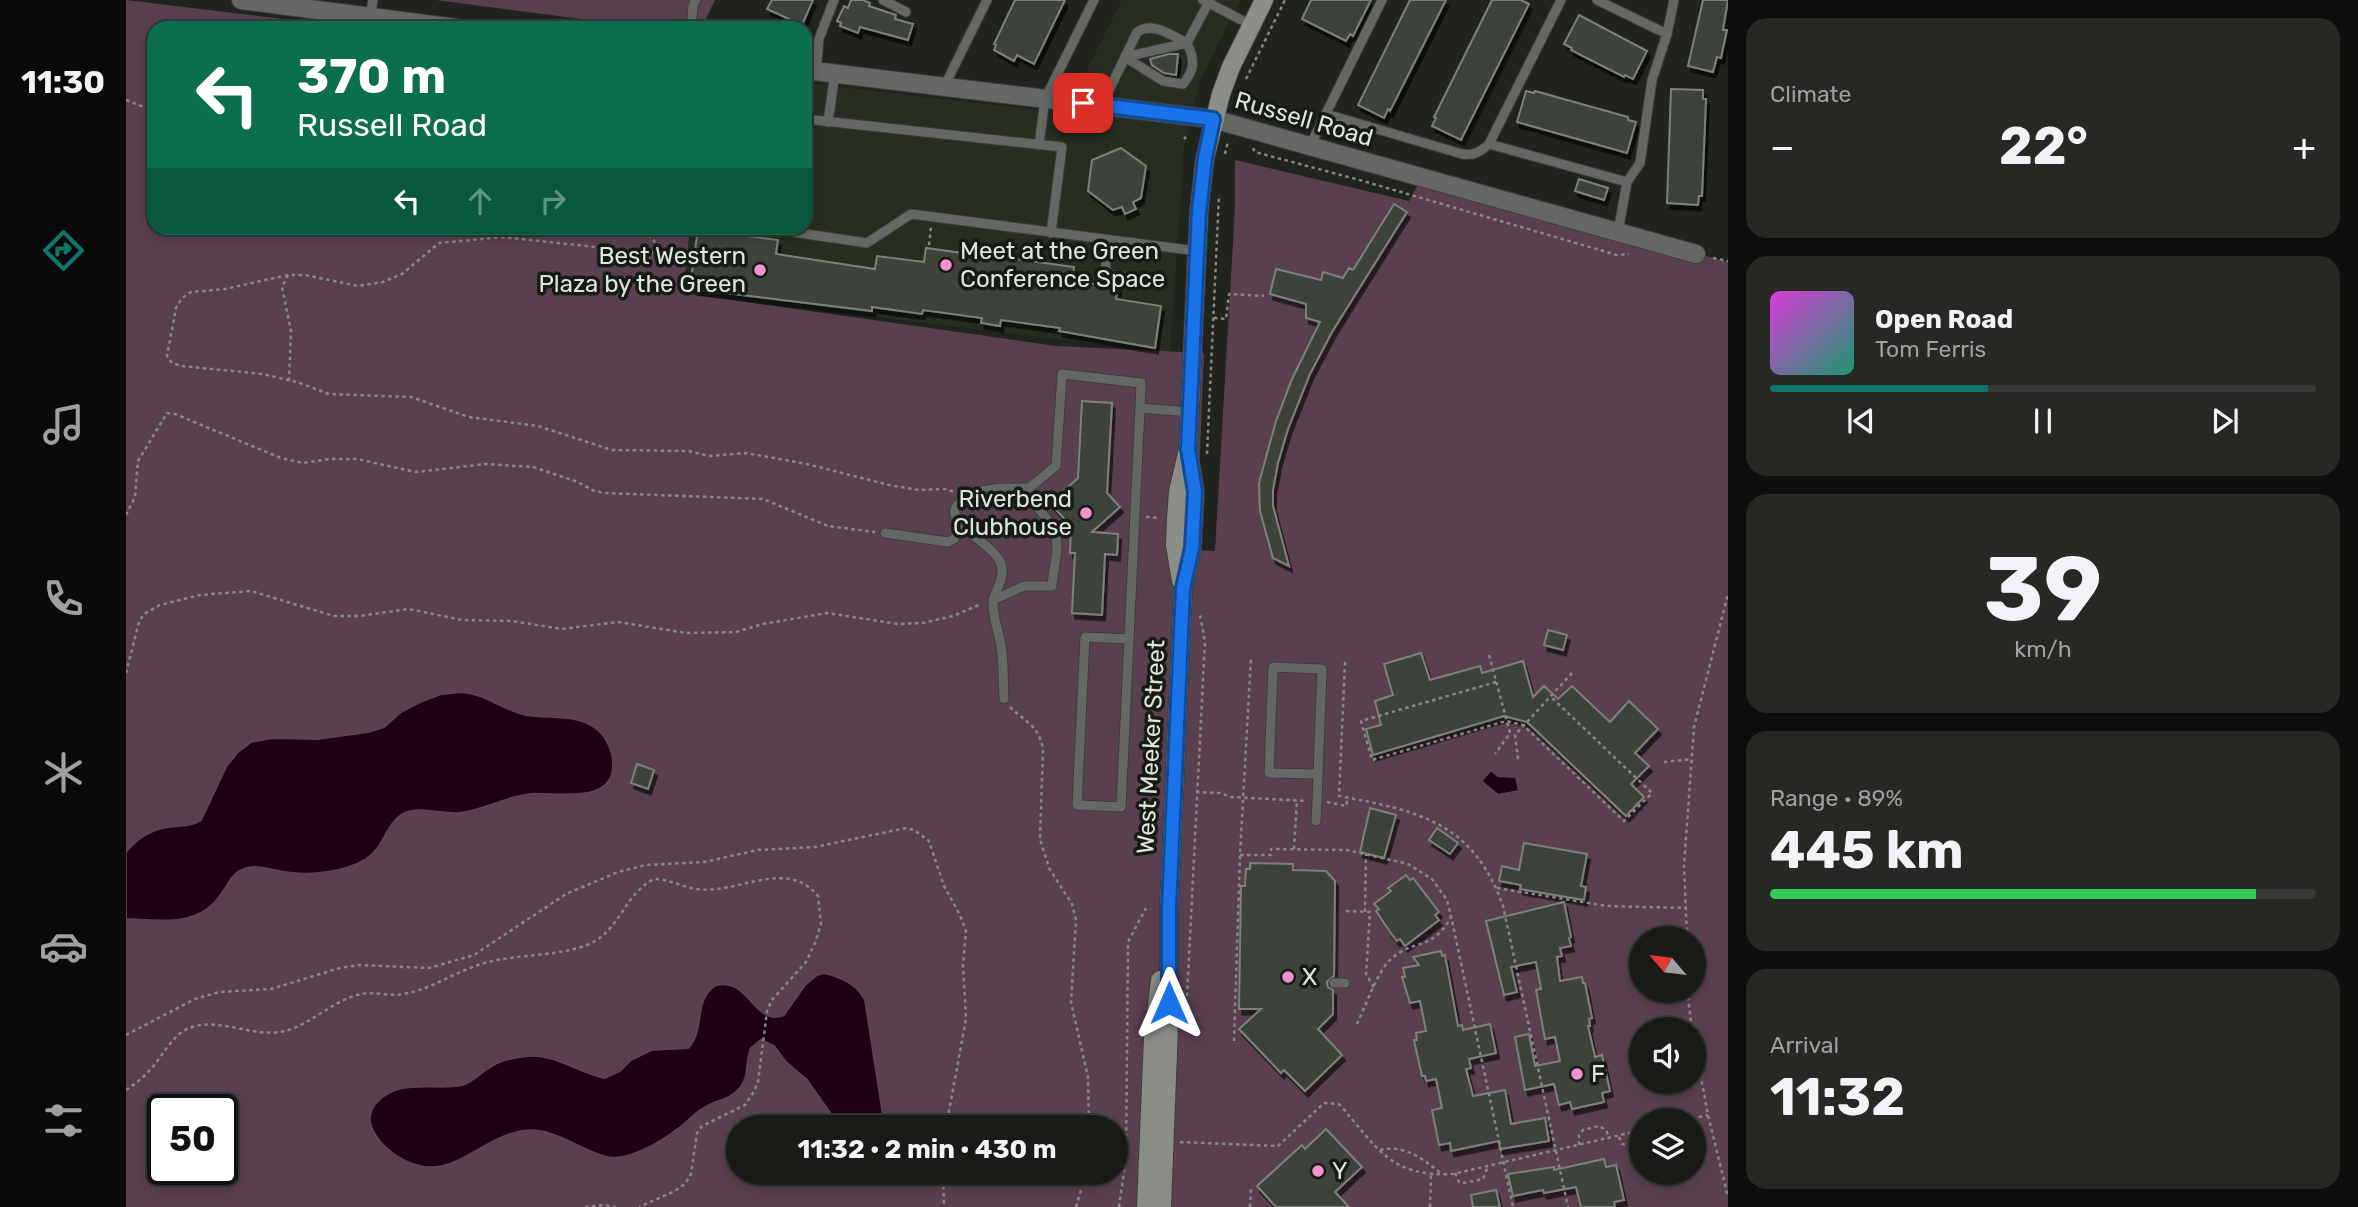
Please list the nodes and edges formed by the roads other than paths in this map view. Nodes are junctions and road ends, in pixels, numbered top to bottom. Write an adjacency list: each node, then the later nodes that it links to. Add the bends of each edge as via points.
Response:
1 (241, 0): 13 (street)
2 (696, 0): 16 (lane)
3 (834, 0): 21 (lane)
4 (883, 0): 14 (lane)
5 (987, 0): 24 (lane)
6 (1094, 0): 25 (lane)
7 (1264, 0): 17 (main road, West Meeker Street)
8 (1382, 0): 27 (lane)
9 (1561, 0): 31 (lane)
10 (1597, 0): 18 (lane)
11 (1674, 0): 18 (lane)
12 (1207, 1): 17 (lane); 19 (lane)
13 (372, 9): 15 (street)
14 (906, 12)
15 (425, 21)
16 (692, 21)
17 (1251, 25): 28 (main road, West Meeker Street)
18 (1667, 34): 34 (lane, via 1652,80 1640,163)
19 (1187, 43): 20 (lane); 20 (lane, via 1152,27 1144,28); 20 (lane, via 1194,57 1183,84 1163,81)
20 (1125, 57): 26 (lane)
21 (812, 67)
22 (812, 71): 23 (street, Russell Road)
23 (835, 74): 24 (street, Russell Road); 30 (lane)
24 (944, 87): 25 (street, Russell Road)
25 (1045, 99): 26 (street, Russell Road); 32 (lane)
26 (1102, 105): 28 (street, Russell Road)
27 (1326, 114): 31 (lane, via 1462,154 1480,152); 33 (lane)
28 (1213, 119): 33 (street, Russell Road); 39 (main road, West Meeker Street)
29 (812, 120): 30 (lane)
30 (828, 122): 32 (lane)
31 (1489, 144): 34 (lane)
32 (1039, 145): 36 (lane, via 1062,148)
33 (1310, 146): 35 (street, Russell Road)
34 (1628, 182): 35 (lane)
35 (1618, 232): 40 (street, Russell Road)
36 (1051, 233): 37 (lane, via 911,214 867,243); 38 (lane)
37 (812, 235)
38 (1108, 241): 39 (lane); 41 (lane, via 1105,274)
39 (1197, 251): 43 (main road, West Meeker Street)
40 (1696, 254)
41 (1158, 282)
42 (1140, 408): 43 (lane); 44 (lane, via 1141,383 1062,374 1056,466); 48 (lane)
43 (1190, 412): 52 (main road, West Meeker Street, via 1175,545 1183,588)
44 (1029, 488): 45 (lane, via 997,488 968,496 954,512); 47 (lane, via 1030,497 1054,529 1052,586 1024,586)
45 (962, 527): 46 (lane, via 948,542); 47 (lane, via 999,558 1001,585)
46 (885, 533)
47 (993, 600): 49 (lane)
48 (1129, 639): 48 (lane, via 1121,807 1077,806 1085,638)
49 (1004, 699)
50 (1318, 775): 50 (lane, via 1322,669 1273,667 1269,773); 51 (lane)
51 (1316, 821)
52 (1169, 908): 55 (main road, West Meeker Street, via 1153,1038); 56 (main road, West Meeker Street, via 1170,1026)
53 (1334, 983): 54 (lane)
54 (1345, 983)
55 (1146, 1207)
56 (1162, 1207)

